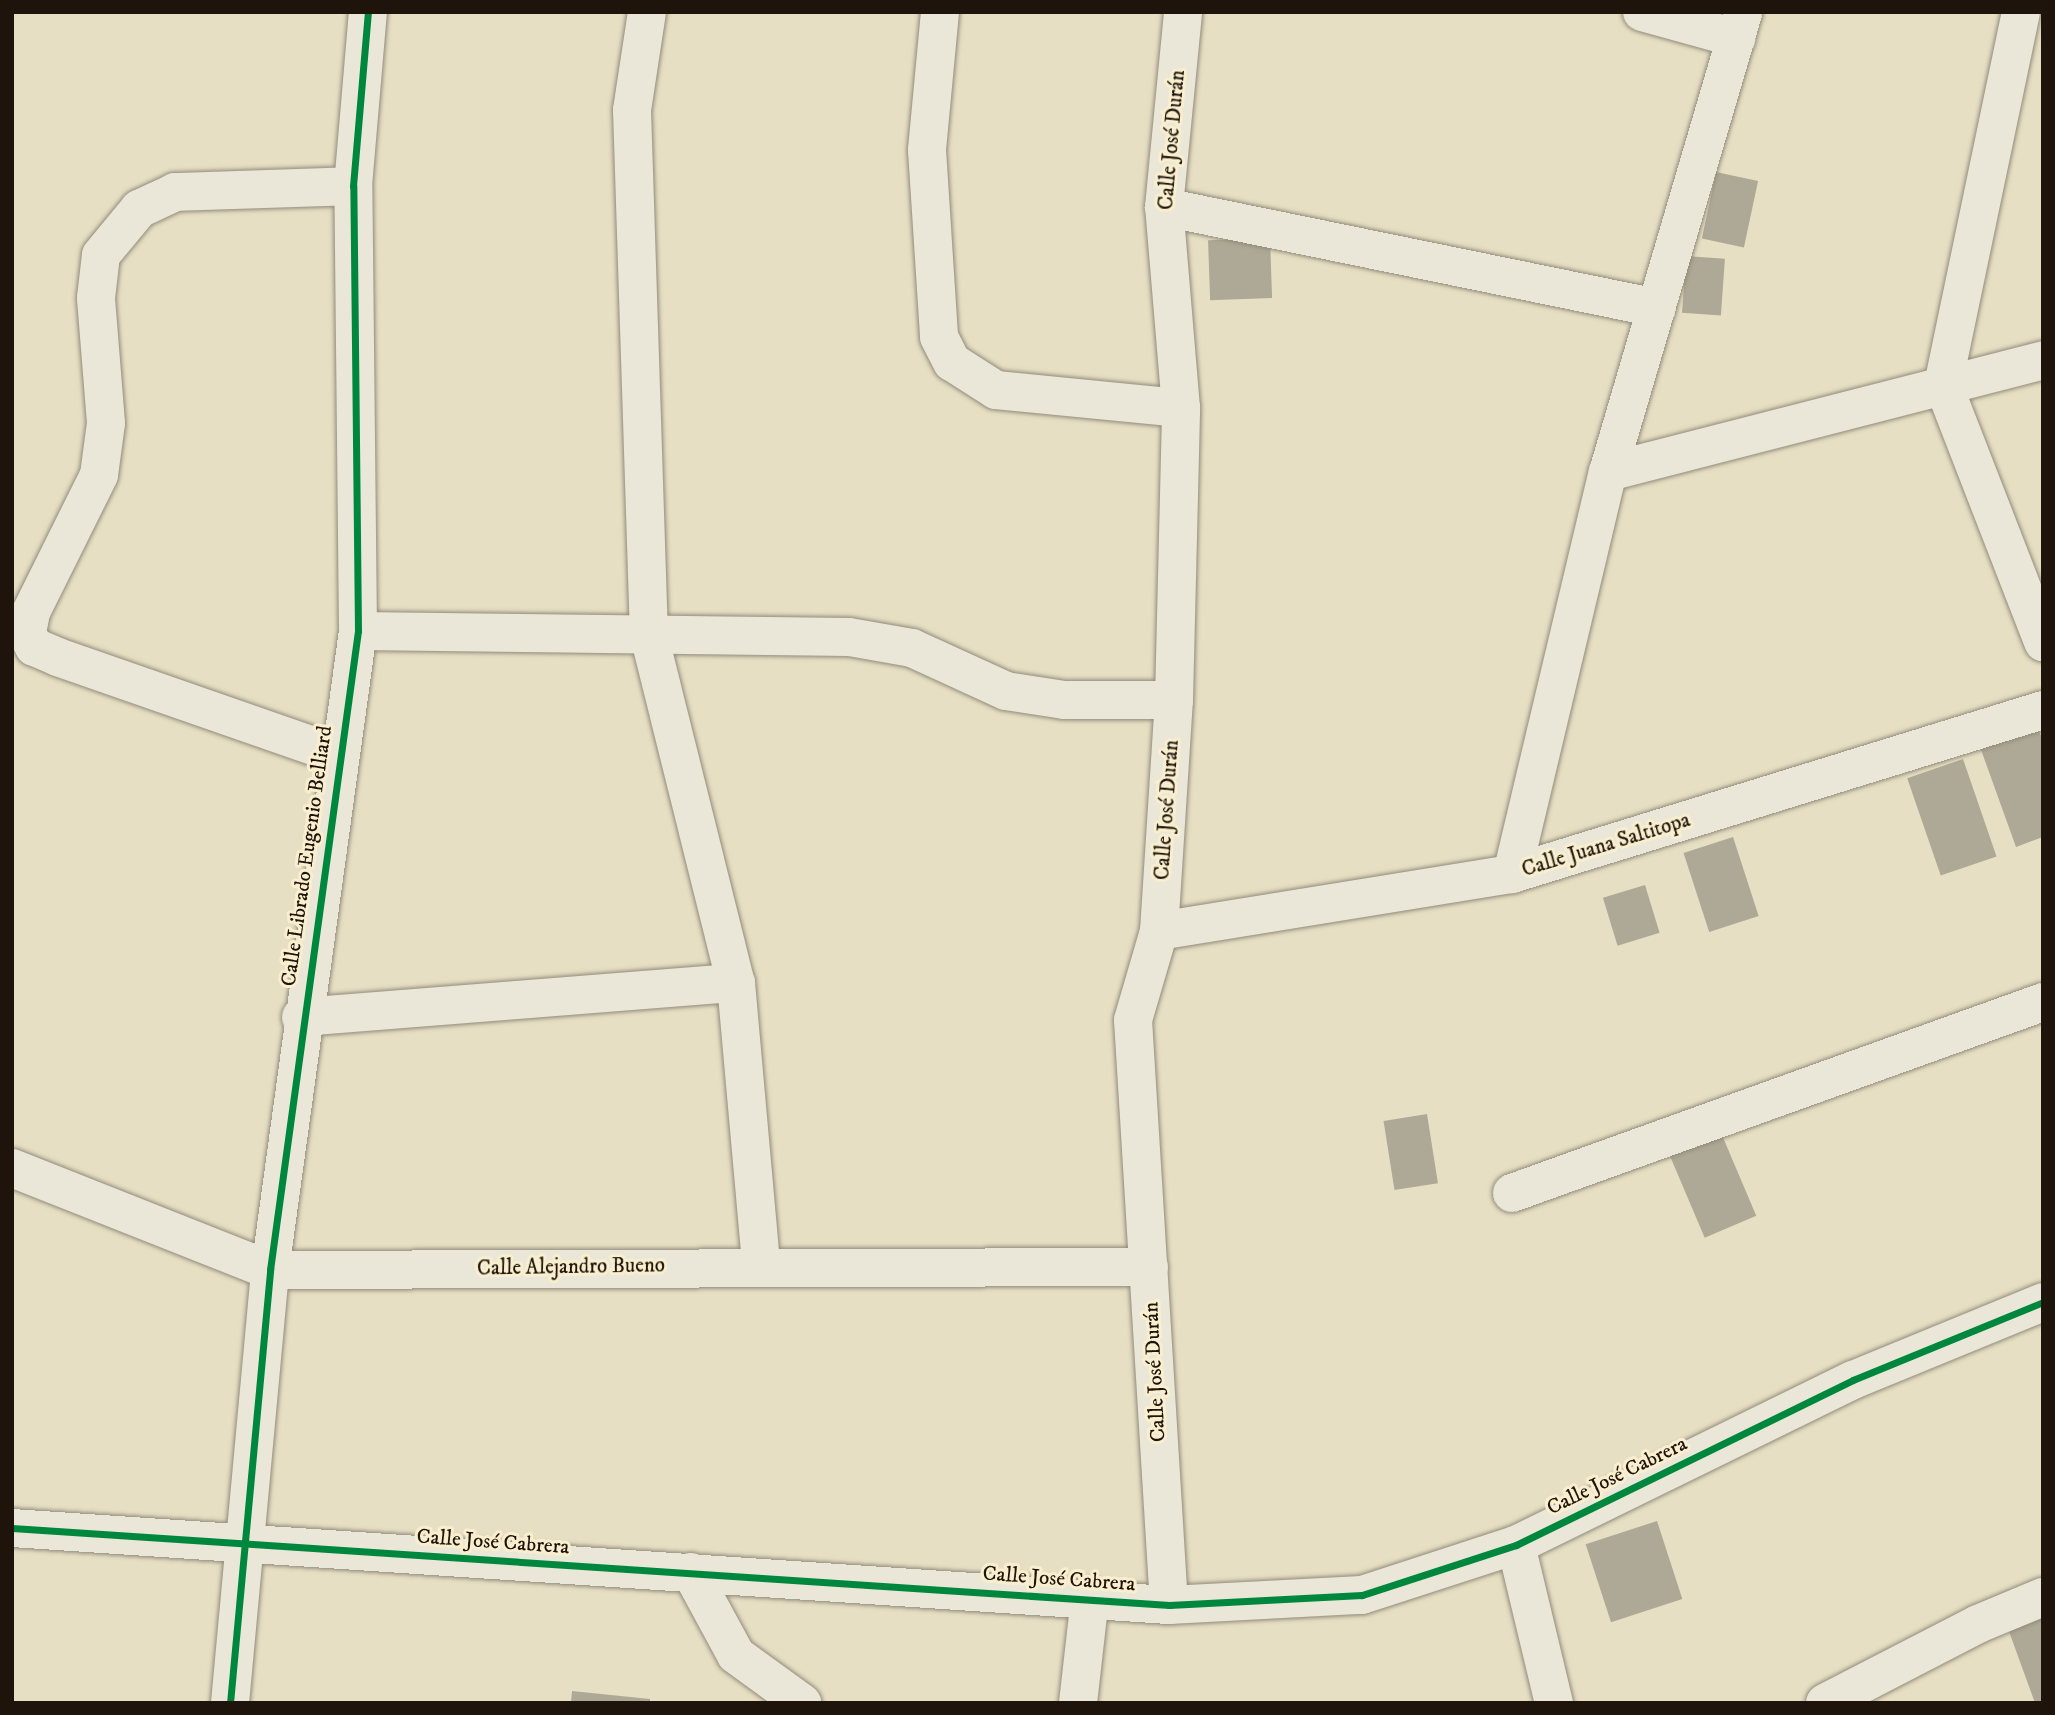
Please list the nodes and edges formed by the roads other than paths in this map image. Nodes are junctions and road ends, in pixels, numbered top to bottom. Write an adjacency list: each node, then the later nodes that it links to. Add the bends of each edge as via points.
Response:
1 (368, 12): 8 (street, Calle Librado Eugenio Belliard)
2 (647, 12): 16 (street, via 632,110)
3 (940, 12): 13 (street, via 927,150 939,337 952,362 996,390)
4 (1183, 12): 9 (street, Calle José Durán)
5 (1642, 12): 7 (street)
6 (2021, 12): 12 (street)
7 (1740, 25): 10 (street)
8 (353, 186): 15 (street, Calle Librado Eugenio Belliard); 20 (street, via 175,192 139,209 101,255 96,298 106,423 99,475 31,612 27,634 34,648)
9 (1164, 207): 10 (street); 13 (street, Calle José Durán)
10 (1657, 308): 14 (street)
11 (2043, 360): 12 (street)
12 (1943, 384): 14 (street); 17 (street)
13 (1181, 408): 18 (street, Calle José Durán)
14 (1608, 472): 21 (street)
15 (358, 631): 16 (street); 20 (street, Calle Librado Eugenio Belliard)
16 (649, 635): 18 (street, via 849,637 912,648 1006,691 1064,700); 23 (street)
17 (2043, 642)
18 (1174, 699): 22 (street, Calle José Durán)
19 (2043, 710): 21 (street, Calle Juana Saltitopa)
20 (339, 755): 25 (street, Calle Librado Eugenio Belliard)
21 (1512, 874): 22 (street, Calle Juana Saltitopa)
22 (1159, 931): 29 (street, Calle José Durán, via 1133,1020)
23 (736, 983): 25 (street); 28 (street)
24 (2043, 1002): 27 (street)
25 (302, 1017): 30 (street, Calle Librado Eugenio Belliard)
26 (12, 1168): 30 (street, Calle Alejandro Bueno)
27 (1512, 1193)
28 (761, 1265): 29 (street, Calle Alejandro Bueno); 30 (street, Calle Alejandro Bueno)
29 (1149, 1267): 38 (street, Calle José Durán)
30 (270, 1270): 33 (street, Calle Librado Eugenio Belliard)
31 (2043, 1302): 34 (street, Calle José Cabrera, via 1853,1380)
32 (12, 1528): 33 (street, Calle José Cabrera)
33 (243, 1544): 35 (street, Calle José Cabrera); 39 (street, Calle Librado Eugenio Belliard)
34 (1516, 1545): 38 (street, Calle José Cabrera, via 1362,1595); 42 (street)
35 (691, 1572): 36 (street, Calle José Cabrera); 40 (street, via 736,1655)
36 (1090, 1597): 38 (street, Calle José Cabrera); 41 (street)
37 (2043, 1597): 43 (street, via 1978,1624)
38 (1169, 1605)
39 (230, 1703)
40 (802, 1703)
41 (1078, 1703)
42 (1554, 1703)
43 (1825, 1703)

